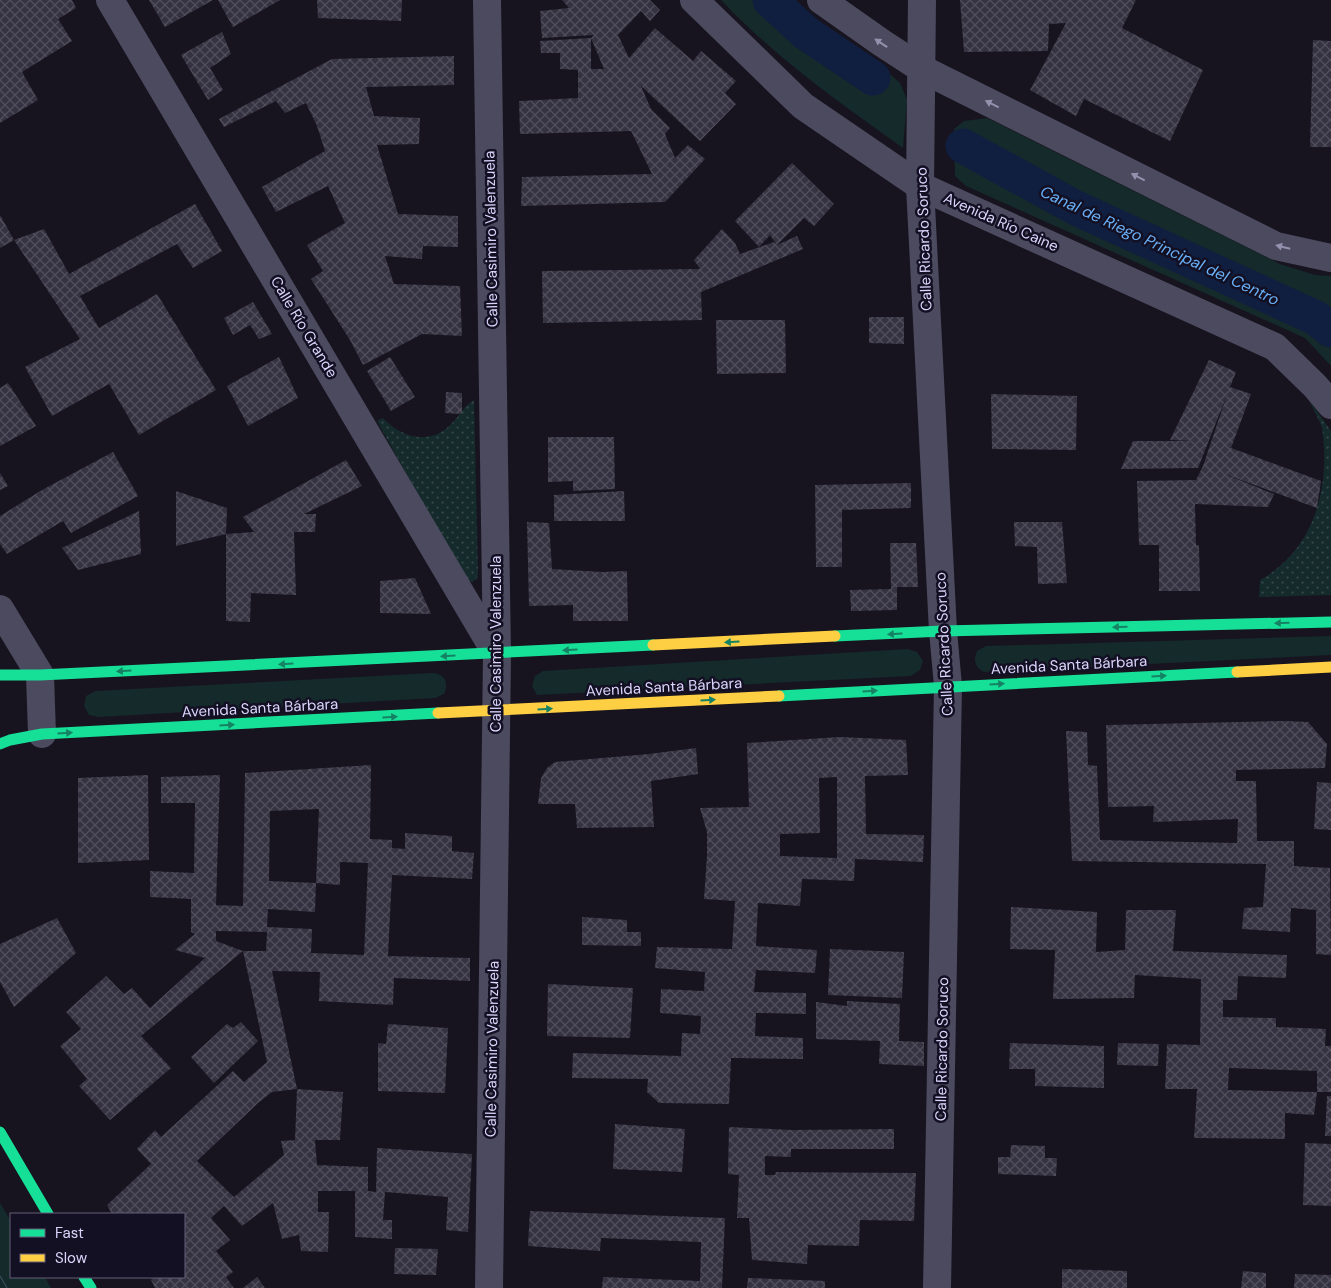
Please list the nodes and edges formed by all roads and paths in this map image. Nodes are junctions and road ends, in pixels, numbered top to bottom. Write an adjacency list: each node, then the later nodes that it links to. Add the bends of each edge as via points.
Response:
1 (110, 0): 13 (street, Calle Río Grande)
2 (487, 0): 13 (street, Calle Casimiro Valenzuela)
3 (694, 0): 7 (street, Avenida Río Caine, via 803,106)
4 (821, 0): 6 (street, one-way to 4)
5 (922, 0): 6 (street, Calle Ricardo Soruco)
6 (922, 69): 7 (street, Calle Ricardo Soruco); 8 (street, one-way to 6, via 1276,246)
7 (920, 186): 9 (street, Avenida Río Caine, via 1275,347); 12 (street, Calle Ricardo Soruco)
8 (1331, 258)
9 (1331, 405)
10 (0, 609): 16 (street)
11 (1331, 622): 12 (main road, one-way to 12)
12 (943, 631): 13 (main road, one-way to 13); 17 (street, Calle Ricardo Soruco)
13 (497, 654): 16 (main road, one-way to 16); 18 (street, Calle Casimiro Valenzuela)
14 (1331, 667): 17 (main road, Avenida Santa Bárbara, one-way to 14)
15 (0, 675): 16 (main road)
16 (40, 675): 19 (street)
17 (948, 686): 18 (main road, Avenida Santa Bárbara, one-way to 17); 24 (street, Calle Ricardo Soruco)
18 (497, 712): 19 (main road, Avenida Santa Bárbara, one-way to 18); 23 (street, Calle Casimiro Valenzuela)
19 (42, 734): 20 (main road, Avenida Santa Bárbara)
20 (0, 744)
21 (0, 1132): 22 (main road)
22 (47, 1213)
23 (489, 1288)
24 (937, 1288)

